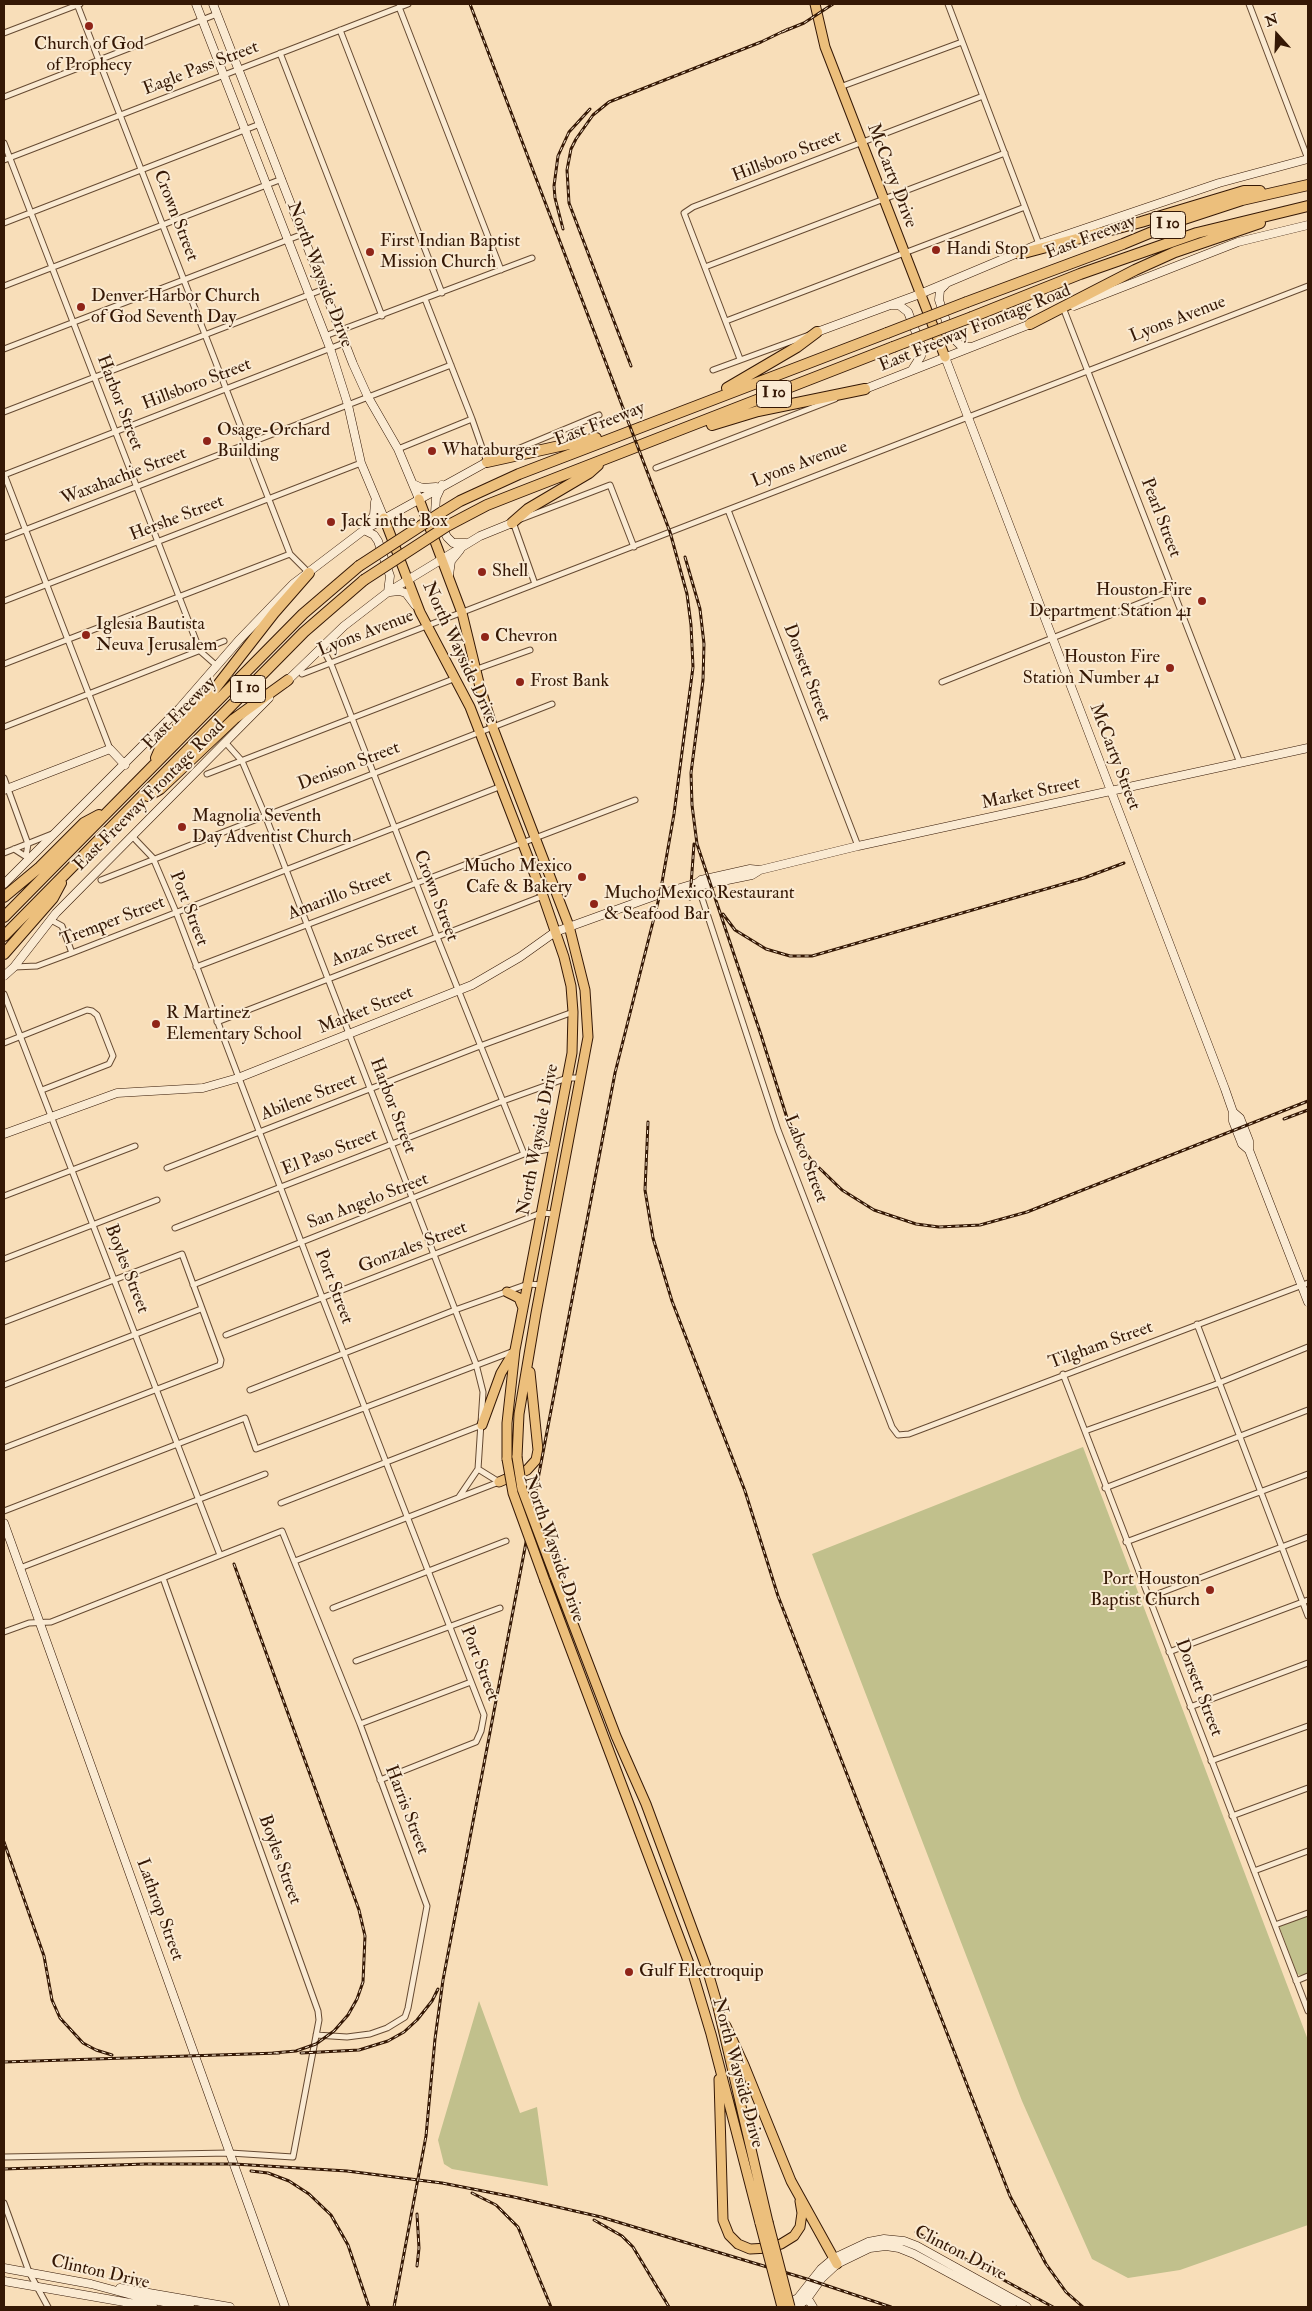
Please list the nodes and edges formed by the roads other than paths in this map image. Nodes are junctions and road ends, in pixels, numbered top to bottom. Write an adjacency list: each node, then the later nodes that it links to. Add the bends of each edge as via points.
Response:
1 (78, 4): 12 (street); 15 (street, Crown Street)
2 (196, 4): 10 (main road, North Wayside Drive)
3 (213, 4): 9 (main road, North Wayside Drive)
4 (408, 4): 8 (street, Eagle Pass Street)
5 (815, 4): 18 (main road, McCarty Drive, via 825,47)
6 (948, 4): 13 (street)
7 (1248, 4): 28 (street)
8 (399, 7): 11 (street, Eagle Pass Street); 50 (street)
9 (217, 14): 10 (street); 16 (main road, North Wayside Drive)
10 (202, 20): 15 (street); 17 (main road, North Wayside Drive)
11 (340, 30): 14 (street, Eagle Pass Street); 56 (street)
12 (4, 33)
13 (962, 42): 18 (street); 19 (street)
14 (280, 53): 16 (street, Eagle Pass Street); 62 (street)
15 (99, 60): 20 (street); 21 (street, Crown Street)
16 (239, 69): 17 (street, Eagle Pass Street); 22 (main road, North Wayside Drive)
17 (223, 75): 21 (street, Eagle Pass Street); 23 (main road, North Wayside Drive)
18 (840, 88): 25 (main road, McCarty Drive)
19 (983, 96): 25 (street, Hillsboro Street); 26 (street)
20 (4, 97)
21 (120, 115): 27 (street, Eagle Pass Street); 30 (street, Crown Street)
22 (260, 124): 23 (street); 31 (main road, North Wayside Drive)
23 (244, 130): 30 (street); 32 (main road, North Wayside Drive)
24 (4, 143): 27 (street, Harbor Street)
25 (861, 143): 35 (main road, McCarty Drive); 48 (street, Hillsboro Street, via 684,213)
26 (1005, 153): 35 (street); 36 (street)
27 (10, 158): 29 (street, Eagle Pass Street); 38 (street, Harbor Street)
28 (1308, 159): 44 (main road, via 1219,184)
29 (4, 160)
30 (142, 169): 38 (street); 40 (street, Crown Street)
31 (282, 179): 32 (street); 42 (main road, North Wayside Drive)
32 (266, 185): 40 (street); 43 (main road, North Wayside Drive)
33 (1308, 185): 34 (highway, East Freeway / I 10)
34 (1276, 191): 46 (highway, via 1244,191); 86 (highway, East Freeway / I 10, bridge, via 1181,220)
35 (883, 199): 45 (main road, McCarty Drive); 48 (street)
36 (1025, 206): 44 (street); 45 (street)
37 (1308, 207): 65 (highway, via 1175,252); 92 (highway, East Freeway / I 10, bridge, via 1197,233 1080,274)
38 (31, 212): 39 (street); 49 (street, Harbor Street)
39 (4, 223)
40 (163, 224): 49 (street); 51 (street, Crown Street)
41 (1308, 225): 61 (main road, East Freeway Frontage Road, via 1238,242)
42 (303, 234): 43 (street); 55 (main road, North Wayside Drive)
43 (287, 240): 51 (street); 58 (main road, North Wayside Drive)
44 (1039, 244): 46 (main road)
45 (904, 252): 57 (main road, McCarty Drive); 63 (street)
46 (1020, 254): 52 (main road)
47 (532, 258): 50 (street)
48 (705, 266): 63 (street)
49 (51, 267): 53 (street); 64 (street, Harbor Street)
50 (501, 270): 56 (street)
51 (184, 279): 64 (street); 68 (street, Crown Street)
52 (946, 283): 57 (main road); 71 (main road, via 940,290 939,300 951,336 961,346)
53 (4, 286)
54 (1308, 286): 79 (street, Lyons Avenue)
55 (324, 289): 58 (street); 66 (main road, North Wayside Drive)
56 (442, 293): 59 (street)
57 (920, 294): 60 (main road); 74 (main road, McCarty Drive)
58 (308, 295): 68 (street); 69 (main road, North Wayside Drive)
59 (425, 299): 62 (street); 76 (street)
60 (886, 306): 67 (main road); 78 (main road, via 899,305 908,312 922,348)
61 (1064, 310): 65 (main road, East Freeway Frontage Road); 79 (street, Pearl Street)
62 (382, 316): 66 (street)
63 (726, 321): 75 (street)
64 (73, 322): 73 (street); 80 (street, Harbor Street)
65 (1030, 324): 71 (main road, East Freeway Frontage Road)
66 (340, 330): 69 (street); 70 (main road, North Wayside Drive)
67 (817, 332): 75 (street); 86 (highway, via 752,374)
68 (205, 334): 80 (street); 81 (street, Crown Street)
69 (325, 336): 72 (main road, North Wayside Drive)
70 (344, 344): 72 (street, Hillsboro Street); 83 (main road, North Wayside Drive)
71 (975, 346): 74 (main road, East Freeway Frontage Road)
72 (330, 348): 81 (street, Hillsboro Street); 84 (main road, North Wayside Drive)
73 (4, 349)
74 (944, 358): 78 (main road, East Freeway Frontage Road); 88 (main road, McCarty Street)
75 (740, 360): 77 (street)
76 (451, 365): 83 (street, Waxahachie Street); 89 (street)
77 (713, 370)
78 (912, 370): 82 (main road, East Freeway Frontage Road)
79 (1089, 370): 88 (street, Lyons Avenue); 122 (street, Pearl Street)
80 (94, 377): 85 (street); 91 (street, Harbor Street)
81 (226, 389): 91 (street, Hillsboro Street); 93 (street, Crown Street)
82 (865, 389): 92 (highway, via 758,411 689,434); 98 (street, East Freeway Frontage Road)
83 (368, 397): 84 (street, Waxahachie Street); 94 (main road, North Wayside Drive)
84 (348, 405): 93 (street, Waxahachie Street); 97 (main road, North Wayside Drive)
85 (4, 412)
86 (674, 413): 90 (highway, East Freeway / I 10)
87 (599, 416): 96 (street)
88 (966, 416): 106 (street, Lyons Avenue); 129 (main road, McCarty Street)
89 (472, 419): 94 (street); 96 (street)
90 (659, 420): 96 (highway, via 577,444); 155 (highway, East Freeway / I 10, bridge, via 519,474 460,502 358,566 303,614)
91 (115, 432): 99 (street, Hillsboro Street); 102 (street, Harbor Street)
92 (655, 440): 95 (highway, East Freeway / I 10)
93 (248, 443): 102 (street, Waxahachie Street); 104 (street, Crown Street)
94 (398, 449): 100 (main road, North Wayside Drive)
95 (602, 461): 108 (highway, via 589,473 528,509); 163 (highway, East Freeway / I 10, bridge, via 487,505 364,580 304,632)
96 (486, 462): 101 (main road)
97 (361, 463): 103 (main road, North Wayside Drive); 104 (street, Hershe Street)
98 (656, 468)
99 (4, 474): 109 (street)
100 (413, 484): 101 (main road, via 422,488); 105 (main road, North Wayside Drive)
101 (442, 485): 105 (main road); 113 (main road, via 434,505 446,537 453,543)
102 (137, 486): 109 (street, Waxahachie Street); 112 (street, Harbor Street)
103 (375, 497): 107 (main road, North Wayside Drive); 110 (main road, via 374,515)
104 (269, 498): 112 (street, Hershe Street); 115 (street, Crown Street)
105 (419, 499): 107 (main road); 116 (main road, North Wayside Drive)
106 (728, 510): 114 (street, Lyons Avenue); 172 (street, Dorsett Street)
107 (384, 518): 110 (main road); 118 (main road, North Wayside Drive)
108 (512, 523): 113 (main road, East Freeway Frontage Road); 114 (street, East Freeway Frontage Road, via 610,485); 121 (street)
109 (25, 530): 111 (street, Waxahachie Street); 120 (street)
110 (364, 530): 117 (main road); 123 (main road, via 378,540 390,576)
111 (4, 538)
112 (158, 541): 120 (street, Hershe Street); 124 (street, Harbor Street)
113 (469, 542): 116 (main road, East Freeway Frontage Road); 119 (main road, via 451,561)
114 (634, 547): 121 (street, Lyons Avenue)
115 (290, 554): 117 (street, Crown Street); 124 (street)
116 (441, 558): 118 (main road, East Freeway Frontage Road); 119 (main road, North Wayside Drive)
117 (309, 573): 137 (main road, via 277,599); 155 (highway, via 214,690 162,744)
118 (406, 580): 123 (main road, East Freeway Frontage Road); 126 (main road, North Wayside Drive)
119 (450, 580): 127 (main road, North Wayside Drive)
120 (47, 584): 125 (street, Hershe Street); 130 (street)
121 (535, 584): 127 (street, Lyons Avenue)
122 (1173, 590): 129 (street); 153 (street, Pearl Street)
123 (388, 592): 126 (main road, via 406,593); 132 (main road, East Freeway Frontage Road)
124 (179, 596): 130 (street); 134 (street, Harbor Street)
125 (4, 602)
126 (420, 612): 128 (main road, North Wayside Drive)
127 (462, 613): 128 (street, Lyons Avenue); 138 (main road, North Wayside Drive)
128 (426, 627): 136 (street, Lyons Avenue); 140 (main road, North Wayside Drive)
129 (1052, 637): 142 (street); 161 (main road, McCarty Street)
130 (68, 639): 135 (street); 143 (street)
131 (224, 641): 134 (street)
132 (322, 647): 136 (street, Crown Street); 141 (main road, East Freeway Frontage Road)
133 (530, 650): 138 (street)
134 (200, 651): 137 (street, Harbor Street); 143 (street)
135 (4, 664)
136 (331, 664): 139 (street, Lyons Avenue); 145 (street, Crown Street)
137 (218, 666): 154 (main road)
138 (477, 669): 147 (main road, North Wayside Drive)
139 (302, 674)
140 (456, 678): 145 (street); 148 (main road, North Wayside Drive)
141 (288, 680): 149 (main road, East Freeway Frontage Road); 163 (highway, via 234,719 160,789)
142 (942, 682)
143 (90, 694): 146 (street); 151 (street)
144 (552, 704): 147 (street, Denison Street)
145 (352, 718): 152 (street); 156 (street, Crown Street)
146 (4, 726)
147 (492, 728): 148 (street, Denison Street); 169 (main road, North Wayside Drive)
148 (479, 733): 156 (street, Denison Street); 159 (main road, North Wayside Drive)
149 (225, 742): 152 (street, Harbor Street); 168 (main road, East Freeway Frontage Road)
150 (1308, 748): 153 (main road, Market Street)
151 (110, 749): 154 (main road); 160 (main road)
152 (242, 760): 157 (street); 165 (street, Harbor Street)
153 (1240, 763): 161 (main road, Market Street)
154 (125, 765): 167 (main road)
155 (152, 765): 164 (highway, East Freeway / I 10)
156 (373, 772): 165 (street, Denison Street); 166 (street, Crown Street)
157 (207, 774)
158 (4, 778): 160 (street)
159 (499, 787): 166 (street, Tremper Street); 170 (main road, North Wayside Drive)
160 (6, 789): 171 (street)
161 (1111, 791): 172 (main road, Market Street); 236 (main road, McCarty Street, via 1233,1112 1240,1118 1249,1150)
162 (635, 800): 169 (street, Amarillo Street)
163 (137, 803): 178 (highway, East Freeway / I 10)
164 (108, 810): 184 (highway, via 84,823); 186 (highway, East Freeway / I 10)
165 (265, 814): 176 (street, Denison Street); 177 (street, Harbor Street)
166 (395, 828): 177 (street, Tremper Street); 180 (street, Crown Street)
167 (59, 830): 171 (street); 175 (main road)
168 (132, 836): 176 (street, Port Street); 187 (main road, East Freeway Frontage Road)
169 (536, 838): 170 (street, Amarillo Street); 189 (main road, North Wayside Drive)
170 (522, 842): 180 (street, Amarillo Street); 183 (main road, North Wayside Drive)
171 (28, 844): 173 (street); 175 (street)
172 (858, 846): 181 (main road, Market Street, via 760,870 752,875 703,885)
173 (14, 849): 174 (street); 175 (street)
174 (4, 853)
175 (28, 857): 182 (main road)
176 (154, 858): 179 (street, Denison Street); 185 (street, Port Street)
177 (286, 870): 185 (street, Tremper Street); 188 (street, Harbor Street)
178 (66, 874): 191 (highway, East Freeway / I 10); 194 (highway, via 53,898)
179 (101, 880)
180 (415, 882): 188 (street, Amarillo Street); 192 (street, Crown Street)
181 (697, 883): 189 (main road, Market Street); 262 (street, Labco Street, via 778,1130 892,1427 898,1435)
182 (4, 884)
183 (543, 896): 190 (main road, North Wayside Drive); 192 (street, Anzac Street)
184 (4, 898)
185 (176, 912): 193 (street, Tremper Street); 196 (street, Port Street)
186 (4, 917)
187 (51, 920): 193 (street, via 62,926); 195 (main road, East Freeway Frontage Road)
188 (306, 924): 196 (street, Amarillo Street); 198 (street, Harbor Street)
189 (569, 926): 190 (main road, Market Street); 209 (main road, North Wayside Drive, via 587,1010 588,1037)
190 (556, 932): 199 (main road, Market Street, via 487,978); 201 (main road, North Wayside Drive, via 569,981)
191 (4, 936)
192 (437, 937): 198 (street, Anzac Street); 199 (street, Crown Street)
193 (72, 953): 195 (street, Tremper Street, via 37,966)
194 (4, 954)
195 (14, 966): 197 (main road, East Freeway Frontage Road)
196 (196, 967): 202 (street, Port Street)
197 (4, 976)
198 (327, 979): 202 (street, Anzac Street); 203 (street, Harbor Street)
199 (458, 990): 203 (main road, Market Street); 206 (street, Crown Street)
200 (4, 994): 204 (street, Boyles Street)
201 (573, 1012): 206 (street, Abilene Street); 208 (main road, North Wayside Drive, via 572,1053)
202 (217, 1022): 207 (street, Port Street)
203 (349, 1034): 207 (main road, Market Street); 210 (street, Harbor Street)
204 (21, 1036): 205 (street); 211 (street, Boyles Street); 211 (street, via 87,1010 101,1022 113,1056 109,1064)
205 (4, 1043)
206 (480, 1046): 210 (street, Abilene Street); 212 (street, Crown Street)
207 (238, 1078): 213 (main road, Market Street, via 203,1088 117,1093); 214 (street, Port Street)
208 (567, 1078): 209 (street, El Paso Street); 212 (street, El Paso Street); 218 (main road, North Wayside Drive)
209 (581, 1078): 227 (main road, North Wayside Drive)
210 (371, 1089): 214 (street, Abilene Street); 216 (street, Harbor Street)
211 (42, 1090): 213 (street, Boyles Street)
212 (504, 1100): 216 (street, El Paso Street); 219 (street, Crown Street)
213 (52, 1116): 215 (main road, Market Street); 221 (street, Boyles Street)
214 (258, 1132): 220 (street, Abilene Street); 222 (street, Port Street)
215 (4, 1134)
216 (392, 1144): 222 (street, El Paso Street); 224 (street, Harbor Street)
217 (135, 1146): 221 (street)
218 (554, 1148): 219 (street, San Angelo Street); 226 (main road, North Wayside Drive)
219 (524, 1154): 224 (street, San Angelo Street)
220 (167, 1168)
221 (73, 1170): 223 (street); 228 (street, Boyles Street)
222 (280, 1187): 229 (street, El Paso Street); 230 (street, Port Street)
223 (4, 1196)
224 (413, 1199): 230 (street, San Angelo Street); 231 (street, Harbor Street)
225 (157, 1200): 228 (street)
226 (541, 1213): 227 (street, Gonzales Street); 231 (street, Gonzales Street); 235 (main road, North Wayside Drive)
227 (555, 1214): 237 (main road, North Wayside Drive)
228 (94, 1224): 232 (street); 233 (street, Boyles Street)
229 (175, 1228)
230 (301, 1242): 234 (street, San Angelo Street); 239 (street, Port Street)
231 (433, 1255): 239 (street, Gonzales Street); 243 (street, Harbor Street)
232 (4, 1259)
233 (114, 1279): 234 (street, via 182,1254); 244 (street); 246 (street, Boyles Street)
234 (193, 1284): 241 (street)
235 (528, 1284): 237 (street); 238 (street); 242 (main road, North Wayside Drive)
236 (1305, 1284): 240 (main road, McCarty Street); 245 (street, Tilgham Street)
237 (542, 1285): 251 (main road, North Wayside Drive)
238 (507, 1292): 242 (main road, via 519,1298); 243 (street)
239 (322, 1297): 247 (street, Gonzales Street); 250 (street, Port Street)
240 (1308, 1302)
241 (201, 1309): 246 (street); 256 (street, via 221,1360 220,1365)
242 (524, 1309): 249 (main road, North Wayside Drive)
243 (455, 1310): 250 (street); 252 (street, Harbor Street)
244 (4, 1322)
245 (1197, 1324): 253 (street, Tilgham Street); 254 (street)
246 (136, 1335): 255 (street); 256 (street, Boyles Street)
247 (226, 1335)
248 (1308, 1347): 254 (street)
249 (515, 1350): 252 (street); 260 (main road, via 501,1373); 316 (main road, North Wayside Drive, bridge, via 507,1423 507,1459 513,1493 684,1949)
250 (344, 1352): 257 (street); 258 (street, Port Street)
251 (529, 1360): 270 (main road, via 538,1450 536,1460 527,1470); 313 (main road, North Wayside Drive, bridge, via 519,1414 517,1457 522,1489 680,1895)
252 (476, 1364): 258 (street); 260 (street, Harbor Street, via 483,1392)
253 (1063, 1374): 261 (street, Dorsett Street); 262 (street, Tilgham Street)
254 (1219, 1382): 261 (street); 263 (street)
255 (4, 1385)
256 (157, 1389): 264 (street, Boyles Street); 265 (street)
257 (250, 1390)
258 (365, 1408): 264 (street, via 256,1449 245,1418); 266 (street, Port Street)
259 (1308, 1410): 263 (street)
260 (482, 1425): 266 (street); 267 (street, Harbor Street)
261 (1084, 1431): 271 (street, Dorsett Street)
262 (903, 1434)
263 (1239, 1437): 271 (street); 272 (street)
264 (178, 1444): 274 (street, Boyles Street); 276 (street)
265 (4, 1448)
266 (386, 1462): 275 (street); 277 (street, Port Street)
267 (478, 1469): 270 (street); 273 (street)
268 (265, 1474): 274 (street)
269 (1308, 1474): 272 (street)
270 (499, 1482): 273 (street)
271 (1106, 1488): 281 (street, Dorsett Street)
272 (1260, 1492): 281 (street); 282 (street)
273 (459, 1497): 277 (street)
274 (199, 1499): 283 (street, Boyles Street); 285 (street)
275 (281, 1503)
276 (4, 1511)
277 (408, 1517): 284 (street); 286 (street, Port Street)
278 (4, 1523): 285 (main road, Lathrop Street)
279 (1308, 1537): 282 (street)
280 (506, 1541): 286 (street)
281 (1126, 1542): 288 (street, Dorsett Street)
282 (1282, 1547): 288 (street); 289 (street)
283 (220, 1555): 284 (street, Harris Street, via 282,1531); 287 (street)
284 (294, 1560): 301 (street, Harris Street)
285 (20, 1568): 293 (main road, Lathrop Street)
286 (428, 1572): 290 (street); 294 (street, Port Street)
287 (163, 1578): 293 (street, via 51,1622); 315 (street, Boyles Street, via 317,2006)
288 (1147, 1598): 296 (street, Dorsett Street)
289 (1306, 1601): 292 (street); 296 (street)
290 (333, 1608)
291 (500, 1608): 294 (street)
292 (1308, 1616)
293 (40, 1623): 295 (street); 317 (main road, Lathrop Street)
294 (450, 1627): 297 (street); 299 (street, Port Street)
295 (4, 1632)
296 (1169, 1652): 300 (street, Dorsett Street)
297 (356, 1661)
298 (1308, 1663): 300 (street)
299 (470, 1682): 301 (street); 304 (street, Port Street, via 484,1715 476,1742)
300 (1190, 1707): 303 (street, Dorsett Street)
301 (360, 1724): 304 (street, Harris Street)
302 (1308, 1726): 303 (street)
303 (1211, 1761): 306 (street, Dorsett Street)
304 (380, 1780): 315 (street, Harris Street, via 427,1906 408,2008 400,2020 370,2034 347,2037)
305 (1308, 1788): 306 (street)
306 (1232, 1816): 308 (street, Dorsett Street)
307 (1308, 1851): 308 (street)
308 (1254, 1871): 310 (street, Dorsett Street)
309 (1308, 1913): 310 (street)
310 (1275, 1925): 312 (street, Dorsett Street)
311 (1308, 1976): 312 (street)
312 (1296, 1981): 314 (street, Dorsett Street)
313 (717, 2003): 319 (main road); 321 (main road, North Wayside Drive)
314 (1308, 2011)
315 (316, 2035): 317 (street, Boyles Street, via 293,2157)
316 (716, 2053): 319 (main road, via 726,2230 738,2244 750,2249 781,2244 794,2236 800,2227); 321 (main road, North Wayside Drive)
317 (230, 2153): 318 (street); 336 (main road, Lathrop Street)
318 (4, 2157)
319 (800, 2201): 322 (main road)
320 (4, 2203): 324 (street)
321 (764, 2223): 337 (main road, North Wayside Drive, bridge); 338 (main road, North Wayside Drive, bridge)
322 (836, 2261): 329 (main road, Clinton Drive, via 821,2270); 330 (main road, Clinton Drive); 341 (main road, Clinton Drive, via 870,2248 899,2248); 342 (main road, Clinton Drive, via 874,2240 904,2241)
323 (4, 2268): 324 (main road, Clinton Drive)
324 (28, 2272): 326 (main road, Clinton Drive); 327 (street)
325 (4, 2281): 327 (main road, Clinton Drive)
326 (91, 2284): 334 (main road, Clinton Drive); 335 (main road)
327 (38, 2288): 328 (main road, Clinton Drive); 331 (street)
328 (79, 2296): 332 (main road); 333 (main road, Clinton Drive)
329 (799, 2296): 330 (main road); 337 (main road, Clinton Drive)
330 (807, 2299): 339 (main road, Clinton Drive); 340 (main road)
331 (48, 2307)
332 (122, 2307)
333 (153, 2307)
334 (190, 2307)
335 (230, 2307)
336 (284, 2307)
337 (781, 2307)
338 (790, 2307)
339 (797, 2307)
340 (813, 2307)
341 (1012, 2307)
342 (1027, 2307)

